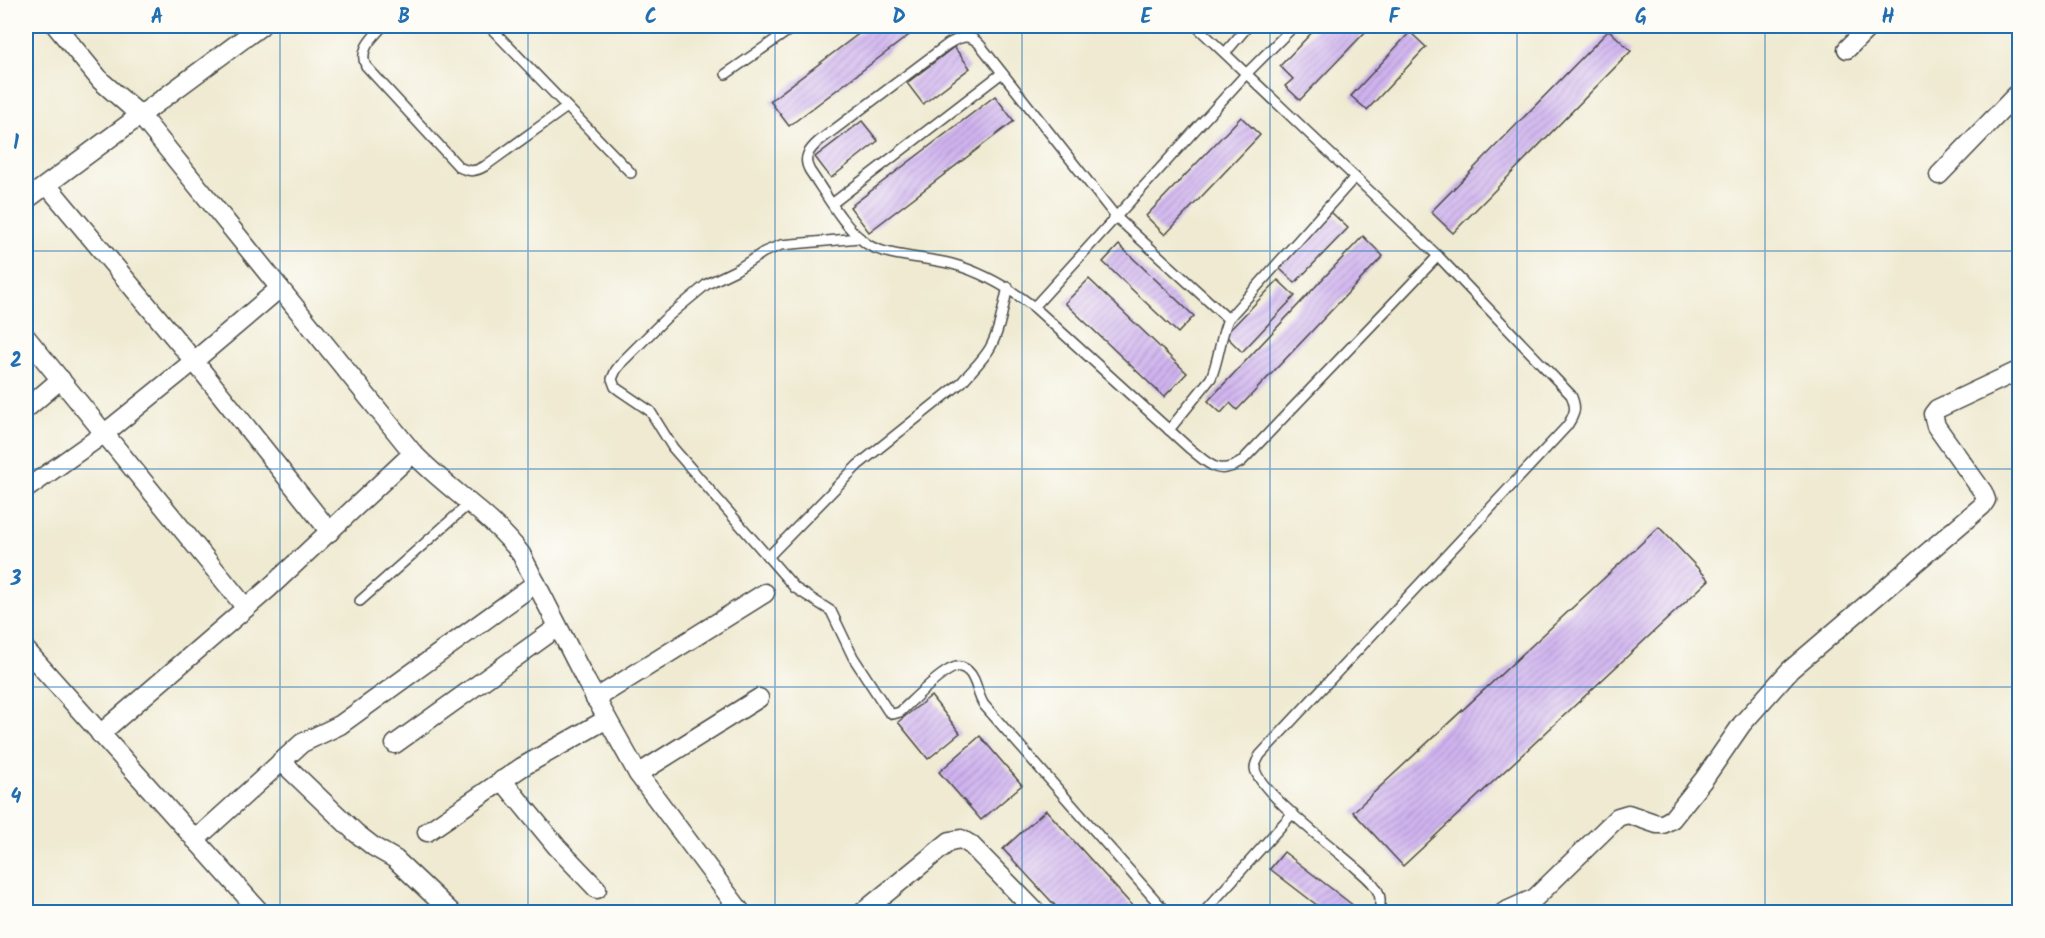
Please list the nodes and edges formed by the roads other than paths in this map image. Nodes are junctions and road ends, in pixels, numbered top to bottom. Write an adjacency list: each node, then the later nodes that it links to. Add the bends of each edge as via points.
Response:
1 (57, 26): 17 (street, via 101,81)
2 (261, 26): 17 (street)
3 (383, 26): 16 (lane, via 365,48 366,66 465,170 471,172 485,166)
4 (489, 26): 16 (lane)
5 (795, 26): 14 (lane)
6 (1196, 26): 11 (lane)
7 (1248, 26): 11 (lane)
8 (1294, 26): 13 (lane)
9 (1870, 26): 10 (street)
10 (1847, 49)
11 (1225, 53): 13 (lane)
12 (1002, 73): 23 (lane); 23 (lane, via 975,40 962,36 819,141 807,153 806,165); 24 (lane)
13 (1247, 73): 20 (lane); 24 (lane)
14 (726, 74)
15 (2019, 91): 19 (street)
16 (567, 106): 18 (lane)
17 (140, 116): 21 (street); 28 (street)
18 (632, 173)
19 (1939, 176)
20 (1355, 177): 26 (lane); 30 (lane)
21 (46, 185): 22 (street); 32 (street)
22 (26, 200)
23 (833, 203): 25 (lane)
24 (1116, 217): 29 (lane); 30 (lane)
25 (860, 238): 27 (lane, via 868,246 952,264); 42 (lane, via 781,245 707,284 623,361 612,379 615,387 650,411 673,448)
26 (1438, 256): 36 (lane, via 1241,462 1224,470 1216,468); 57 (lane, via 1571,395 1576,410 1567,426 1260,755 1254,770 1259,780)
27 (1008, 287): 29 (lane); 42 (lane, via 989,349 962,382 858,465)
28 (280, 288): 32 (street); 38 (street)
29 (1034, 307): 36 (lane)
30 (1228, 319): 36 (lane, via 1211,378)
31 (26, 337): 34 (street)
32 (194, 361): 37 (street); 41 (street)
33 (2019, 370): 69 (street, via 1933,414 1936,426 1983,492 1986,500 1982,506 1790,670 1742,724 1672,819 1658,824 1628,814 1618,816 1534,898)
34 (61, 379): 35 (street); 37 (street)
35 (26, 409)
36 (1169, 430)
37 (105, 433): 39 (street); 46 (street)
38 (413, 453): 40 (street); 41 (street)
39 (26, 489)
40 (470, 503): 43 (street, via 511,540); 45 (lane)
41 (330, 532): 46 (street)
42 (768, 557): 66 (lane, via 795,588 831,610 852,657 890,713 900,712 954,667 963,667 970,673 984,705)
43 (536, 583): 47 (street); 54 (street, via 340,725 302,743)
44 (765, 593): 50 (street)
45 (360, 601)
46 (246, 609): 52 (street)
47 (558, 627): 50 (street); 53 (street)
48 (26, 650): 52 (street)
49 (759, 698): 55 (street)
50 (596, 699): 51 (street)
51 (607, 719): 55 (street); 56 (street)
52 (100, 734): 59 (street)
53 (395, 744)
54 (281, 761): 59 (street); 62 (street, via 356,832 395,859)
55 (638, 774): 63 (street)
56 (502, 780): 58 (street); 60 (street)
57 (1293, 813): 67 (lane); 68 (lane, via 1373,884 1380,896)
58 (427, 832)
59 (195, 840): 61 (street)
60 (597, 889)
61 (260, 912)
62 (451, 912)
63 (741, 912)
64 (862, 912): 65 (street, via 956,839 971,845)
65 (1036, 912)
66 (1166, 912)
67 (1204, 912)
68 (1379, 912)
69 (1504, 912)

